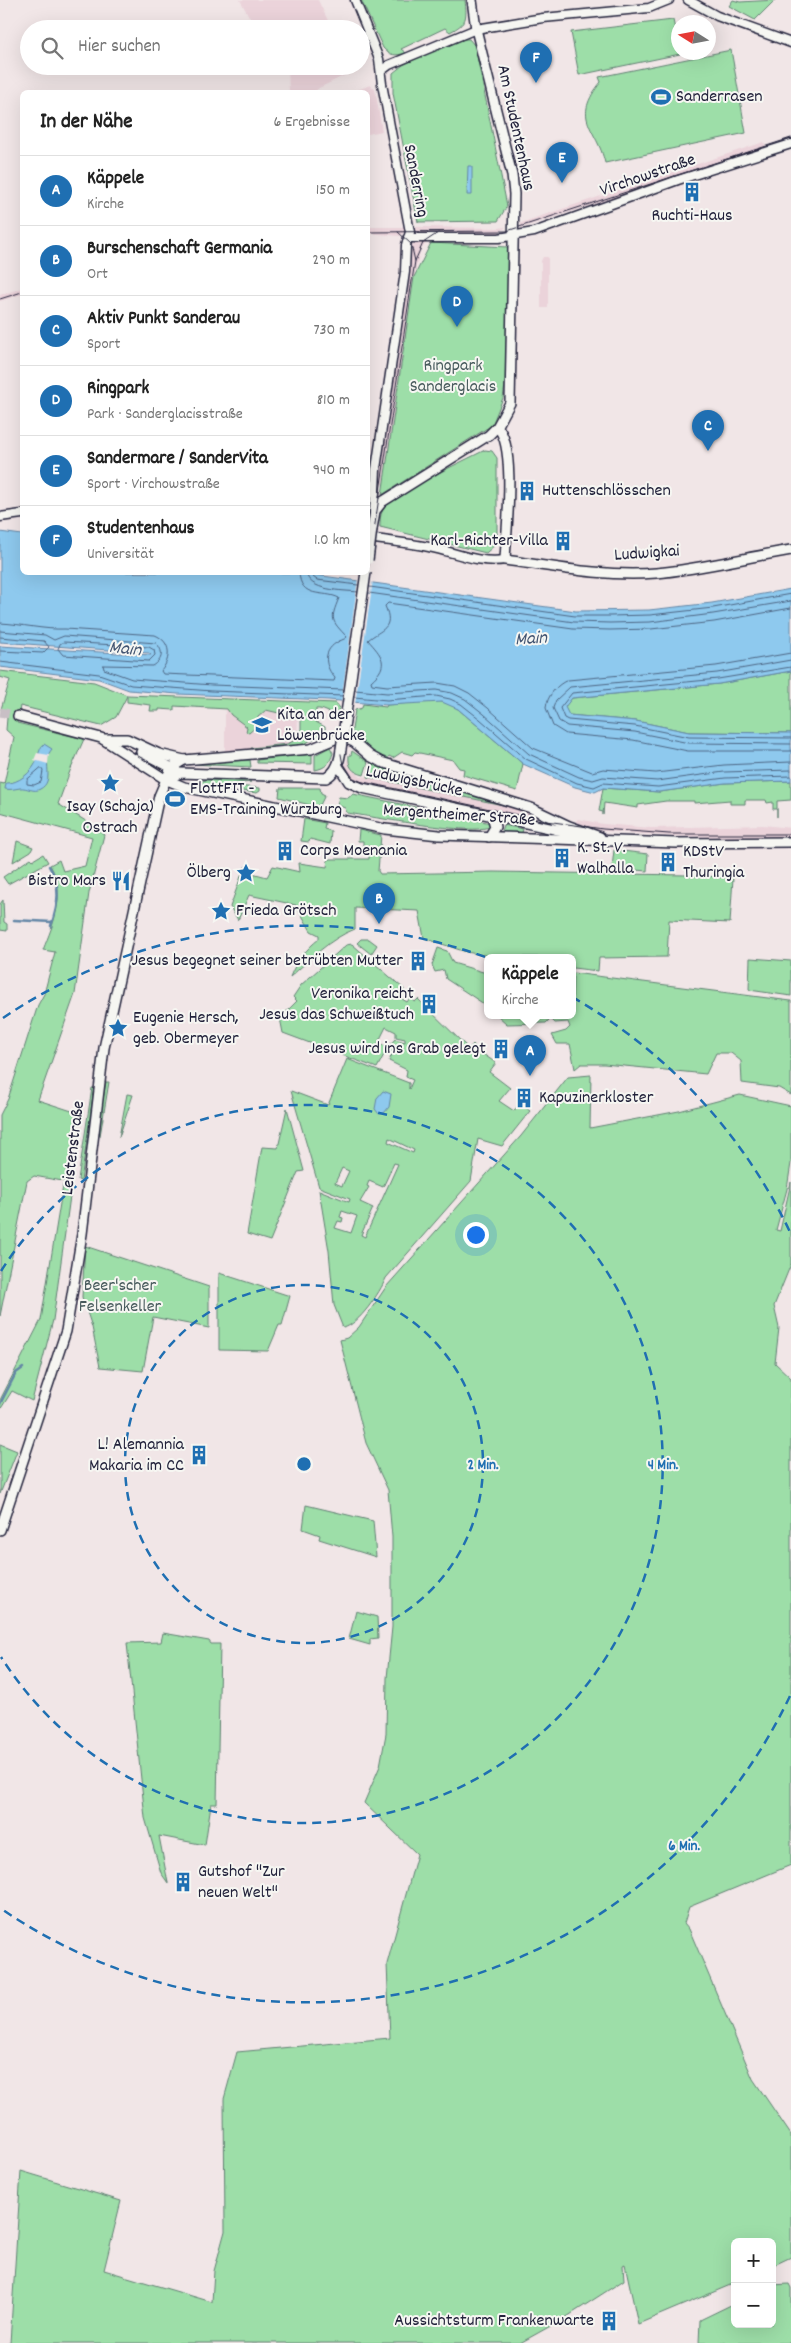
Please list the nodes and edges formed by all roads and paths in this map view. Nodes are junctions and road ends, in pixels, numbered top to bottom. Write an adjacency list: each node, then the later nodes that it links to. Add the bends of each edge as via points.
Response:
1 (356, 0): 5 (street, Sanderring)
2 (472, 0): 6 (main road, Am Studentenhaus)
3 (670, 0): 6 (street, via 649,8 543,18)
4 (688, 0): 8 (street, via 717,16)
5 (364, 20)
6 (476, 29): 9 (street); 11 (main road, Am Studentenhaus, via 512,175)
7 (370, 36): 9 (street, Sanderring)
8 (791, 43)
9 (381, 71): 12 (street, Sanderring, via 410,229)
10 (791, 144): 11 (street, Virchowstraße, via 678,180 534,232)
11 (514, 236): 12 (street, Virchowstraße); 13 (main road, Am Studentenhaus, via 510,403)
12 (408, 238): 14 (street, Sanderring)
13 (497, 428): 15 (main road); 22 (main road, via 502,432 508,451)
14 (375, 491): 15 (street); 16 (street, Sanderring)
15 (382, 502): 16 (main road)
16 (374, 513): 20 (main road, bridge)
17 (20, 514): 18 (street)
18 (0, 517)
19 (370, 538): 22 (street, via 431,547 474,560)
20 (370, 544)
21 (791, 550): 22 (main road, Ludwigkai, via 658,573 627,574)
22 (505, 560)
23 (366, 575): 28 (main road, bridge)
24 (18, 716): 25 (main road)
25 (101, 738): 26 (main road); 31 (main road, Mergentheimer Straße)
26 (114, 739): 27 (main road, via 127,739 158,754); 29 (main road)
27 (184, 760): 29 (main road, Mergentheimer Straße); 33 (main road, Mergentheimer Straße, via 311,749 344,738 381,762)
28 (338, 765): 30 (main road, via 331,775 318,779); 32 (main road, Ludwigsbrücke, via 349,782 362,788)
29 (171, 768): 30 (main road); 31 (main road, Leistenstraße)
30 (181, 773): 31 (main road)
31 (166, 779): 35 (main road, Mergentheimer Straße, via 184,787 385,829); 39 (main road, Leistenstraße, via 159,796 104,1048 82,1234 66,1331)
32 (492, 815): 34 (main road, Ludwigsbrücke); 35 (main road, via 495,827)
33 (548, 816): 34 (main road); 37 (main road, Mergentheimer Straße)
34 (541, 828): 36 (main road); 37 (main road, Ludwigsbrücke)
35 (489, 837): 36 (main road, Mergentheimer Straße)
36 (525, 837): 37 (main road, Mergentheimer Straße)
37 (610, 840): 38 (main road, Mergentheimer Straße, via 705,844)
38 (791, 842)
39 (0, 1530)

